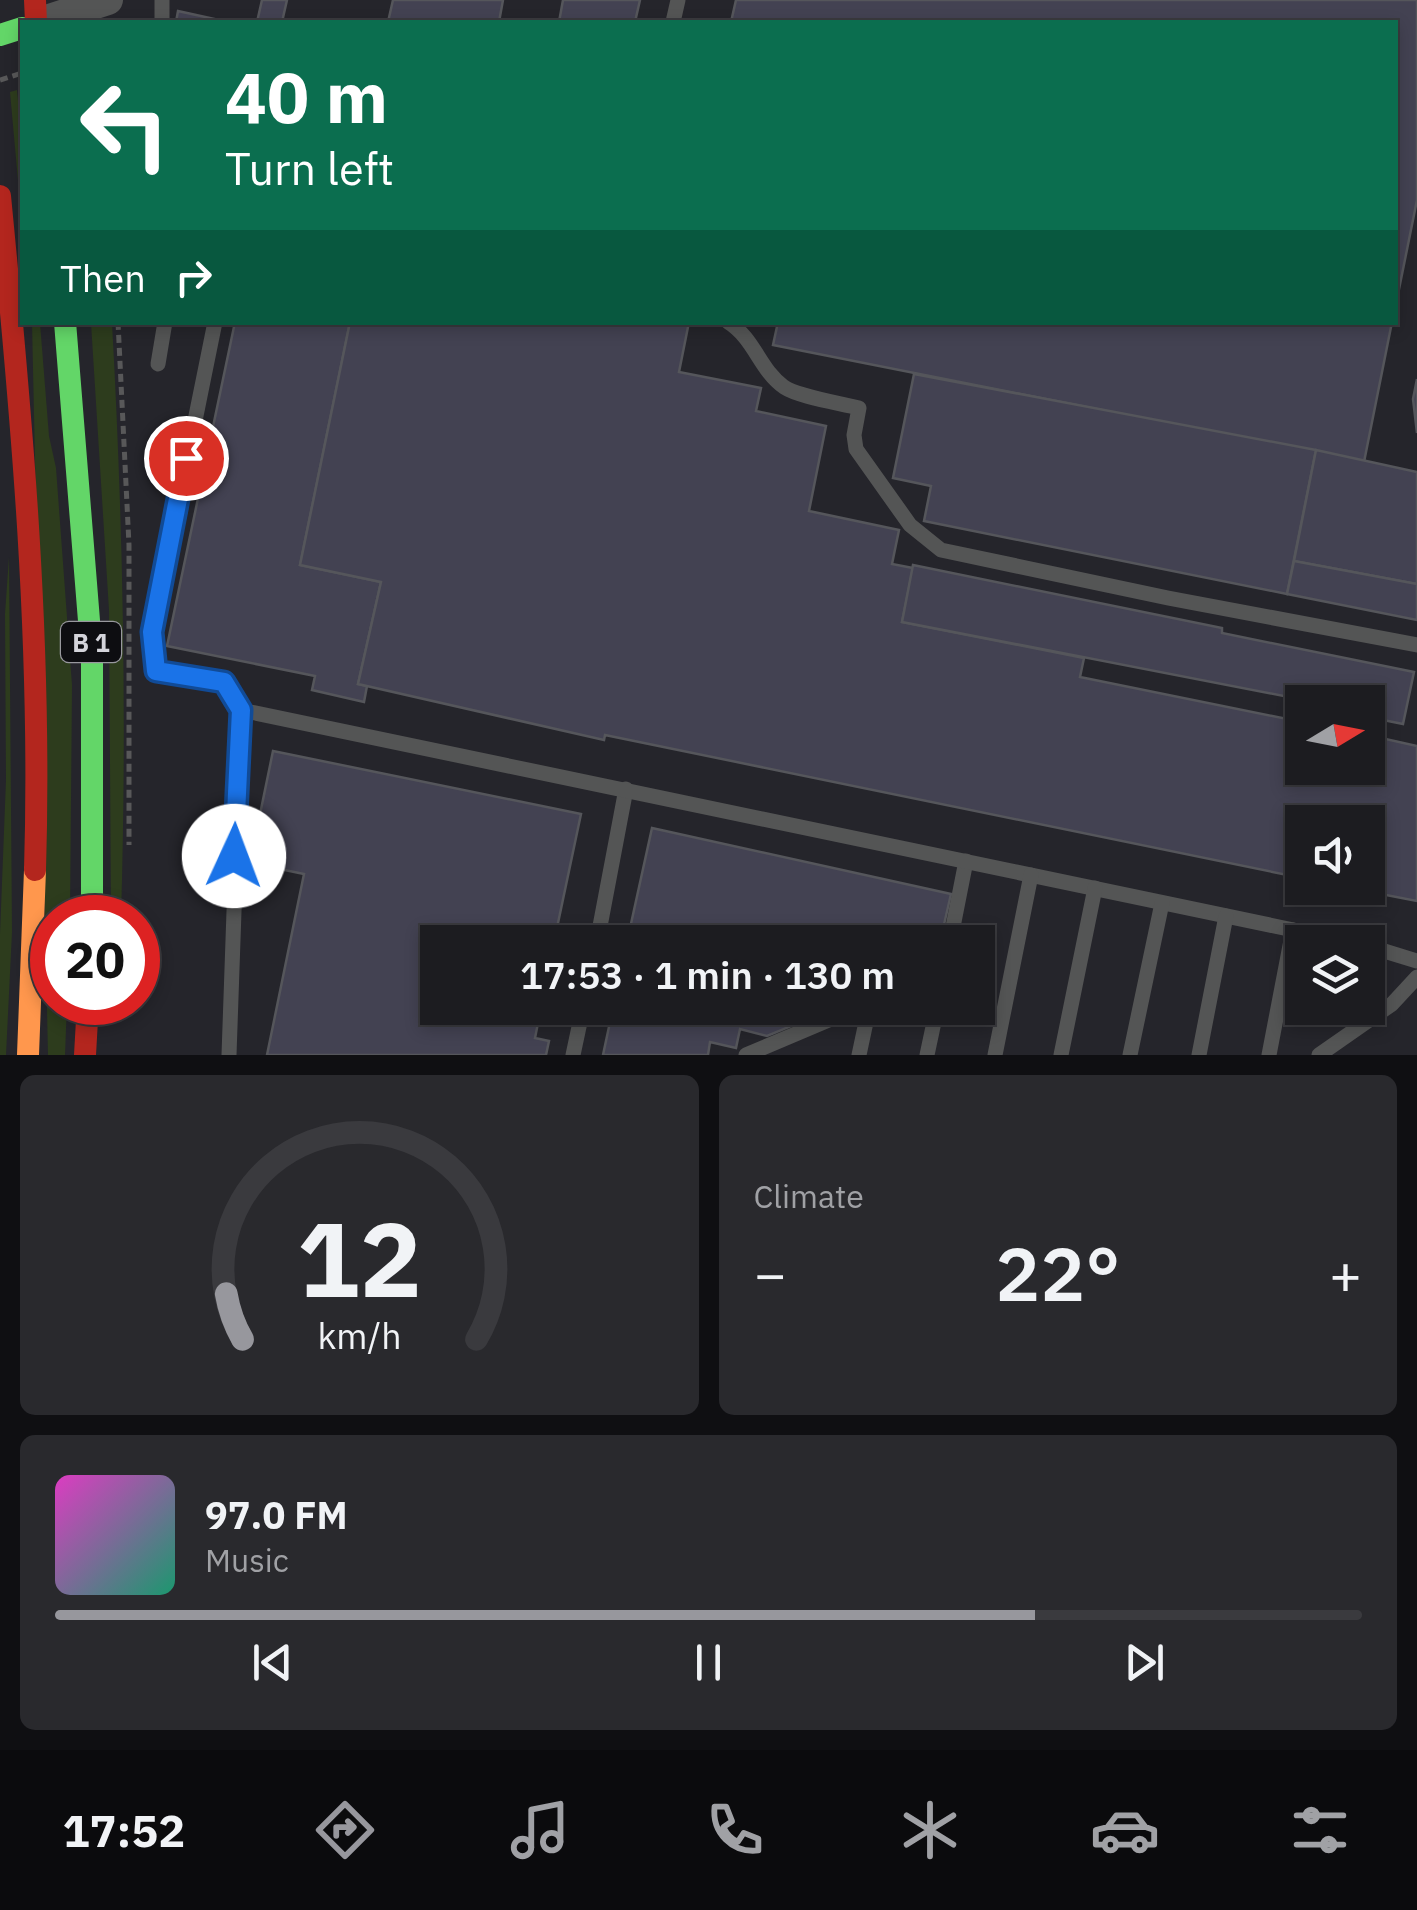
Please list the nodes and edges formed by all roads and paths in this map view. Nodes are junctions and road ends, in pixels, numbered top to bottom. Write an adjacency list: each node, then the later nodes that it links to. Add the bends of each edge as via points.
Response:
1 (108, 0): 2 (street)
2 (44, 20)
3 (0, 196): 33 (main road, B 1, via 24,440 36,663)
4 (65, 325): 17 (main road, B 1, via 92,658)
5 (118, 325): 13 (path, via 128,546)
6 (165, 325): 9 (lane)
7 (214, 325): 11 (lane, via 152,632 156,671 224,682)
8 (733, 325): 10 (lane, via 785,388 859,408 856,450 910,525 942,550)
9 (158, 364)
10 (1417, 645)
11 (241, 710): 12 (lane); 35 (lane)
12 (626, 790): 14 (lane); 20 (lane)
13 (129, 850)
14 (966, 861): 15 (lane); 21 (lane)
15 (1031, 875): 16 (lane); 41 (lane)
16 (1096, 888): 18 (lane); 42 (lane)
17 (92, 895)
18 (1162, 902): 19 (lane); 43 (lane)
19 (1226, 916): 22 (lane); 44 (lane)
20 (599, 925)
21 (953, 925)
22 (1285, 928)
23 (1385, 952): 24 (lane)
24 (1417, 962)
25 (1285, 970): 45 (lane)
26 (1417, 976): 46 (lane, via 1392,1004)
27 (87, 1025): 34 (main road)
28 (579, 1025): 36 (lane)
29 (816, 1025): 32 (lane)
30 (865, 1025): 39 (lane)
31 (933, 1025): 40 (lane)
32 (794, 1034): 37 (lane); 38 (lane)
33 (28, 1055)
34 (86, 1055)
35 (230, 1055)
36 (573, 1055)
37 (746, 1055)
38 (790, 1055)
39 (859, 1055)
40 (927, 1055)
41 (994, 1055)
42 (1061, 1055)
43 (1130, 1055)
44 (1199, 1055)
45 (1268, 1055)
46 (1319, 1055)

